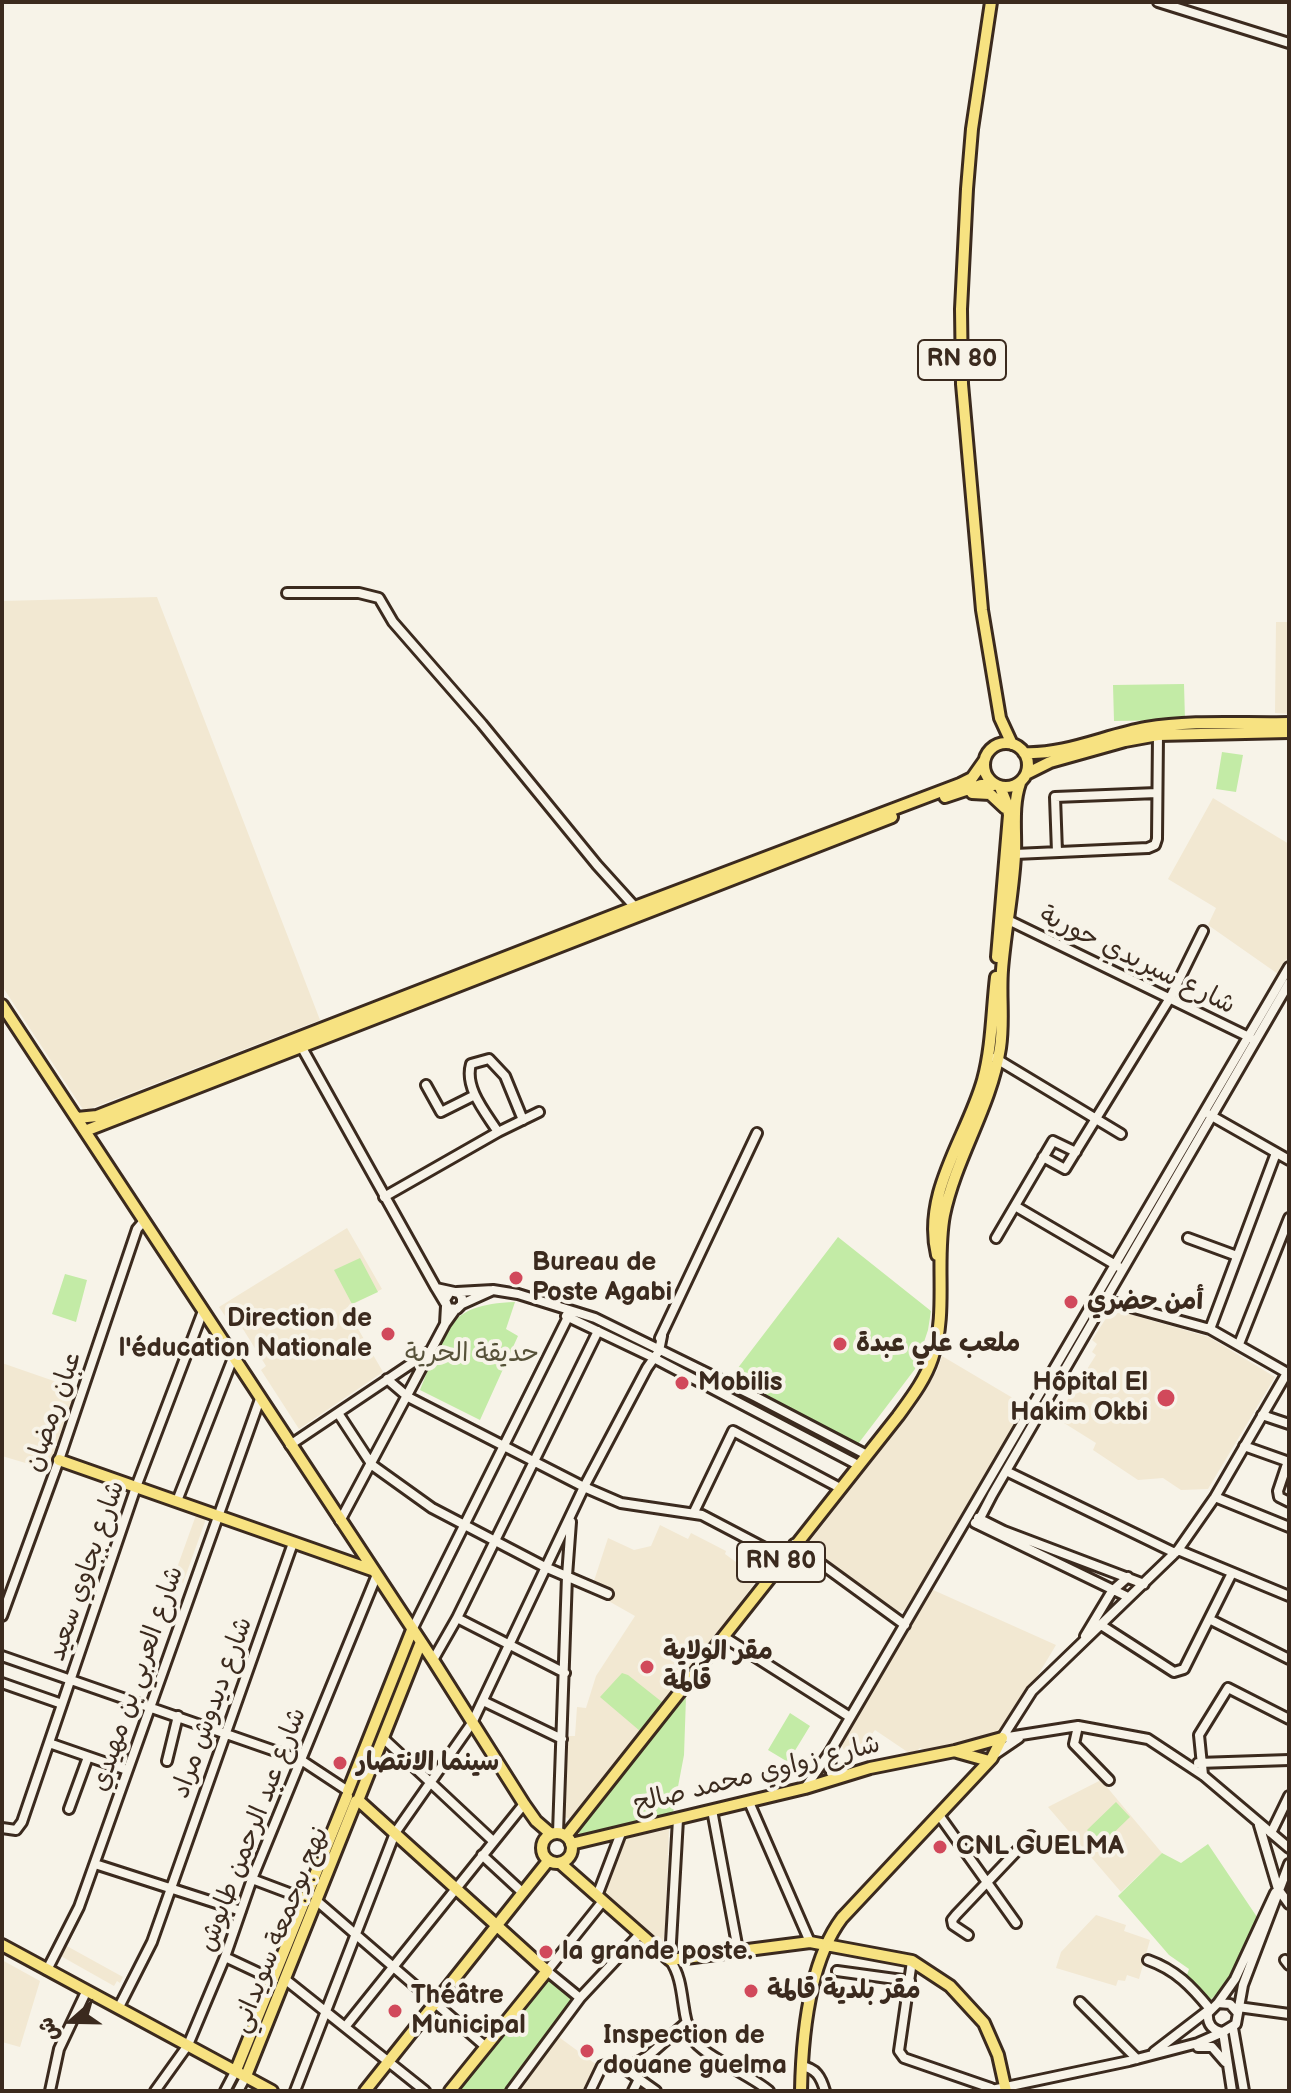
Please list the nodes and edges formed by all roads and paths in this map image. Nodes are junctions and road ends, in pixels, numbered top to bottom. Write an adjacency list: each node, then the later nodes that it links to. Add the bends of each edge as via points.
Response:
1 (991, 2): 5 (main road, RN 80, via 969,163 961,309 976,563)
2 (1158, 2): 3 (street)
3 (1289, 43)
4 (287, 593): 20 (street, via 379,598 393,622)
5 (1000, 718): 9 (main road, RN 80); 10 (main road, RN 80)
6 (1289, 723): 11 (main road, via 1147,728)
7 (1289, 732): 8 (main road)
8 (1158, 735): 13 (main road, via 1050,762); 15 (street)
9 (1012, 744): 10 (main road); 11 (main road)
10 (990, 749): 12 (main road)
11 (1024, 753): 13 (main road)
12 (984, 761): 14 (main road, via 985,774); 20 (main road, via 960,784)
13 (1023, 779): 14 (main road, via 1014,786); 19 (main road, RN 80, via 1015,803)
14 (997, 786): 16 (main road, via 975,787); 17 (main road, RN 80)
15 (1157, 793): 18 (street, via 1153,846); 18 (street, via 1055,797)
16 (931, 802): 17 (main road, via 984,792 1001,801); 28 (main road)
17 (1009, 815): 21 (main road, RN 80)
18 (1057, 852): 19 (street)
19 (1015, 854): 21 (main road, RN 80)
20 (635, 907): 34 (main road, via 97,1116)
21 (1005, 919): 25 (street, شارع سيريدي حورية); 29 (main road, RN 80, via 1004,995)
22 (1203, 931): 25 (street)
23 (1289, 967): 27 (street)
24 (1289, 983): 27 (street)
25 (1170, 998): 27 (street, شارع سيريدي حورية); 35 (street)
26 (2, 1005): 34 (main road)
27 (1252, 1039): 33 (street)
28 (301, 1046): 37 (main road); 45 (street)
29 (993, 1057): 35 (street); 77 (main road, RN 80, via 987,1102 947,1204 933,1357 911,1398)
30 (426, 1085): 31 (street, via 441,1112)
31 (475, 1095): 36 (street, via 467,1076 471,1064 489,1059 505,1076); 38 (street)
32 (539, 1112): 36 (street)
33 (1208, 1114): 42 (street); 52 (street)
34 (77, 1118): 37 (main road)
35 (1096, 1119): 40 (street); 41 (street)
36 (523, 1120): 38 (street)
37 (85, 1131): 48 (main road)
38 (498, 1132): 45 (street)
39 (757, 1133): 65 (street)
40 (1121, 1134)
41 (1076, 1152): 43 (street, via 1053,1141); 43 (street, via 1065,1169)
42 (1276, 1153): 44 (street); 51 (street)
43 (1043, 1157): 46 (street)
44 (1289, 1160)
45 (384, 1197): 53 (street)
46 (1015, 1206): 49 (street); 52 (street)
47 (1289, 1218): 63 (street)
48 (143, 1222): 59 (main road); 78 (street, عبان رمضان)
49 (996, 1238)
50 (1188, 1238): 51 (street)
51 (1237, 1256): 61 (street)
52 (1119, 1267): 56 (street); 93 (street)
53 (436, 1288): 55 (street); 58 (street)
54 (493, 1290): 55 (street); 57 (street); 58 (street)
55 (453, 1292): 58 (street, via 446,1297); 58 (street, via 461,1295)
56 (1105, 1300): 61 (street); 83 (street)
57 (553, 1305): 60 (street); 65 (street, via 595,1318)
58 (452, 1306): 64 (street)
59 (203, 1311): 66 (main road); 84 (street, شارع بجاوي سعيد)
60 (568, 1317): 62 (street); 75 (street)
61 (1210, 1329): 63 (street)
62 (598, 1331): 65 (street); 79 (street)
63 (1239, 1344): 67 (street)
64 (431, 1350): 68 (street); 69 (street)
65 (654, 1354): 77 (street, via 756,1397); 82 (street); 85 (street)
66 (233, 1358): 70 (main road); 88 (street)
67 (1288, 1373): 72 (street)
68 (387, 1379): 69 (street); 71 (street)
69 (408, 1397): 75 (street); 81 (street)
70 (260, 1399): 74 (main road); 91 (street, شارع العربي بن مهيدي)
71 (338, 1413): 74 (street); 81 (street)
72 (1262, 1415): 73 (street); 76 (street)
73 (1289, 1424)
74 (290, 1445): 94 (main road)
75 (503, 1446): 79 (street); 96 (street)
76 (1244, 1446): 80 (street); 87 (street)
77 (867, 1455): 82 (main road, RN 80)
78 (59, 1460): 84 (main road); 113 (street, عبان رمضان)
79 (532, 1462): 85 (street); 98 (street)
80 (1288, 1462): 89 (street, via 1278,1491)
81 (372, 1465): 94 (street); 96 (street)
82 (858, 1465): 86 (main road, RN 80)
83 (1006, 1471): 95 (street); 101 (street)
84 (136, 1487): 88 (main road); 129 (street, شارع بجاوي سعيد)
85 (584, 1487): 90 (street, via 621,1503); 92 (street)
86 (840, 1488): 90 (street, via 733,1431); 100 (main road, RN 80)
87 (1215, 1497): 97 (street); 101 (street)
88 (177, 1501): 91 (main road)
89 (1289, 1502)
90 (694, 1512): 102 (street)
91 (217, 1514): 99 (main road); 133 (street, شارع العربي بن مهيدي)
92 (572, 1516): 103 (street); 106 (street)
93 (969, 1517): 95 (street); 116 (street)
94 (340, 1521): 105 (main road)
95 (979, 1522): 107 (street); 109 (street)
96 (466, 1526): 98 (street); 118 (street)
97 (1289, 1527)
98 (495, 1540): 103 (street); 114 (street)
99 (293, 1543): 105 (main road); 140 (street, شارع ديدوش مراد)
100 (794, 1544): 102 (main road, RN 80); 116 (street)
101 (1176, 1551): 104 (street); 108 (street)
102 (784, 1558): 119 (main road, RN 80)
103 (545, 1567): 106 (street); 121 (street)
104 (1232, 1573): 111 (street); 115 (street)
105 (374, 1574): 118 (main road); 152 (street, شارع عبد الرحمن طابوش)
106 (567, 1576): 110 (street); 128 (street)
107 (1128, 1577): 108 (street); 109 (street)
108 (1144, 1584): 112 (street)
109 (1112, 1591): 112 (street); 122 (street)
110 (608, 1594)
111 (1289, 1596)
112 (1128, 1597): 117 (street)
113 (2, 1616)
114 (457, 1618): 121 (street); 127 (street)
115 (1209, 1619): 117 (street, via 1184,1669 1174,1672); 125 (street)
116 (905, 1625): 135 (street)
117 (1101, 1625): 122 (street)
118 (412, 1630): 120 (main road); 123 (main road, نهج بوجمعة سويداني)
119 (724, 1637): 135 (street); 178 (main road, RN 80)
120 (421, 1642): 126 (main road, نهج بوجمعة سويداني); 127 (main road)
121 (510, 1645): 128 (street); 131 (street)
122 (1076, 1650): 136 (street, via 1032,1691)
123 (403, 1653): 126 (main road, via 409,1651); 165 (main road, نهج بوجمعة سويداني)
124 (2, 1656): 129 (street)
125 (1289, 1659)
126 (414, 1660): 127 (main road); 142 (main road, نهج بوجمعة سويداني)
127 (433, 1660): 138 (main road)
128 (565, 1673): 144 (street)
129 (70, 1680): 132 (street, شارع بجاوي سعيد); 133 (street)
130 (2, 1683): 132 (street)
131 (483, 1701): 138 (street); 144 (street)
132 (62, 1704): 145 (street, شارع بجاوي سعيد)
133 (149, 1706): 134 (street); 157 (street, شارع العربي بن مهيدي)
134 (178, 1716): 140 (street); 154 (street)
135 (850, 1717): 148 (street)
136 (1016, 1717): 141 (street); 143 (street)
137 (1289, 1719): 155 (street, via 1228,1688 1199,1735)
138 (472, 1723): 162 (street); 167 (main road)
139 (1078, 1726): 141 (street); 156 (street, via 1148,1739); 161 (street, via 1074,1744)
140 (225, 1732): 152 (street); 188 (street, شارع ديدوش مراد)
141 (1031, 1733): 143 (street); 150 (street, via 1012,1740)
142 (383, 1738): 162 (street); 165 (main road, نهج بوجمعة سويداني)
143 (1002, 1738): 146 (main road, شارع زواوي محمد صالح); 150 (main road)
144 (562, 1739): 178 (street)
145 (49, 1743): 149 (street); 173 (street, شارع بجاوي سعيد, via 22,1822 16,1830)
146 (978, 1744): 147 (main road, شارع زواوي محمد صالح); 151 (main road)
147 (955, 1751): 151 (main road, شارع زواوي محمد صالح); 160 (main road, شارع زواوي محمد صالح)
148 (830, 1752): 160 (street, via 831,1773); 163 (street)
149 (88, 1757): 157 (street); 168 (street)
150 (993, 1757): 151 (main road, شارع زواوي محمد صالح); 158 (main road)
151 (976, 1758): 158 (main road)
152 (301, 1760): 165 (street); 186 (street, شارع عبد الرحمن طابوش)
153 (1289, 1760): 155 (street)
154 (167, 1761)
155 (1201, 1762): 156 (street); 159 (street)
156 (1187, 1763): 159 (street)
157 (127, 1770): 184 (street, شارع العربي بن مهيدي)
158 (976, 1774): 170 (main road)
159 (1204, 1776): 172 (street)
160 (841, 1778): 163 (main road, شارع زواوي محمد صالح)
161 (1109, 1780)
162 (430, 1782): 174 (street); 179 (street)
163 (805, 1788): 166 (main road, شارع زواوي محمد صالح)
164 (1289, 1796): 176 (street)
165 (353, 1797): 174 (main road); 193 (main road, نهج بوجمعة سويداني)
166 (749, 1802): 169 (main road, شارع زواوي محمد صالح); 201 (street)
167 (524, 1804): 178 (main road); 179 (street)
168 (69, 1809)
169 (712, 1810): 171 (main road, شارع زواوي محمد صالح); 204 (street)
170 (939, 1815): 187 (street); 203 (main road, via 842,1918)
171 (678, 1819): 175 (main road, شارع زواوي محمد صالح); 206 (street)
172 (1259, 1824): 176 (street); 190 (street)
173 (2, 1828)
174 (395, 1833): 189 (main road); 200 (street)
175 (621, 1833): 178 (main road, شارع زواوي محمد صالح); 192 (street)
176 (1271, 1833): 180 (street)
177 (1031, 1836): 187 (street)
178 (558, 1838): 182 (main road, via 542,1851); 183 (main road, via 571,1854)
179 (493, 1841): 181 (street)
180 (1289, 1848)
181 (482, 1855): 189 (street); 191 (street)
182 (548, 1861): 183 (main road); 191 (main road)
183 (560, 1863): 192 (main road)
184 (95, 1864): 188 (street); 210 (street, شارع العربي بن مهيدي)
185 (1289, 1864): 190 (street)
186 (252, 1879): 193 (street); 195 (street, شارع عبد الرحمن طابوش)
187 (987, 1883): 196 (street); 199 (street, via 952,1920)
188 (170, 1887): 195 (street); 220 (street, شارع ديدوش مراد, via 152,1942)
189 (456, 1888): 197 (main road); 209 (street)
190 (1278, 1889): 194 (street); 219 (street); 222 (street)
191 (522, 1892): 197 (main road)
192 (600, 1899): 198 (main road); 211 (street)
193 (311, 1900): 200 (street); 213 (main road, نهج بوجمعة سويداني)
194 (1289, 1904)
195 (241, 1911): 205 (street, شارع عبد الرحمن طابوش)
196 (1016, 1923)
197 (496, 1924): 211 (main road); 218 (main road)
198 (640, 1934): 206 (main road); 216 (street)
199 (968, 1935)
200 (355, 1936): 209 (street); 223 (street)
201 (810, 1942): 203 (main road); 204 (main road)
202 (2, 1945): 210 (main road)
203 (825, 1945): 208 (main road); 235 (main road)
204 (738, 1950): 206 (main road)
205 (225, 1957): 213 (street); 229 (street, شارع عبد الرحمن طابوش)
206 (670, 1960): 225 (street)
207 (1148, 1960): 221 (street, via 1175,1971)
208 (912, 1961): 214 (street); 240 (main road, via 950,1986 984,2023)
209 (394, 1967): 218 (street); 226 (street)
210 (47, 1970): 215 (main road)
211 (547, 1971): 216 (street); 230 (main road)
212 (837, 1971): 214 (street)
213 (280, 1980): 223 (street); 238 (main road, نهج بوجمعة سويداني)
214 (910, 1981): 241 (street, via 899,2051 904,2058)
215 (86, 1992): 220 (main road); 242 (street, via 59,2049)
216 (580, 1998): 251 (street)
217 (1080, 2002): 233 (street)
218 (434, 2003): 230 (street); 234 (main road)
219 (1218, 2003): 221 (street); 222 (street)
220 (119, 2007): 229 (main road)
221 (1210, 2009): 228 (street, via 1209,2023); 232 (street)
222 (1238, 2009): 224 (street); 227 (street)
223 (325, 2012): 226 (street); 247 (street)
224 (1289, 2014)
225 (687, 2022): 237 (street, via 641,2062); 255 (street, via 700,2047)
226 (345, 2027): 234 (street)
227 (1233, 2028): 228 (street); 259 (street)
228 (1223, 2032): 231 (street); 236 (street)
229 (188, 2045): 238 (main road); 243 (street, شارع عبد الرحمن طابوش)
230 (486, 2047): 250 (main road)
231 (1177, 2048): 232 (street); 236 (street, via 1212,2047)
232 (1150, 2055): 233 (street)
233 (1137, 2059): 240 (street)
234 (388, 2062): 248 (main road); 249 (street)
235 (801, 2066): 256 (main road); 257 (street, via 816,2071)
236 (1228, 2068): 258 (street)
237 (625, 2069): 239 (street); 252 (street, via 602,2066)
238 (241, 2073): 244 (street); 245 (street); 246 (main road)
239 (639, 2079): 253 (street); 254 (street)
240 (1006, 2089): 241 (street)
241 (989, 2090)
242 (50, 2091)
243 (155, 2091)
244 (225, 2091)
245 (238, 2091)
246 (272, 2091)
247 (295, 2091)
248 (365, 2091)
249 (425, 2091)
250 (450, 2091)
251 (511, 2091)
252 (590, 2091)
253 (633, 2091)
254 (656, 2091)
255 (769, 2091)
256 (801, 2091)
257 (825, 2091)
258 (1232, 2091)
259 (1244, 2091)

